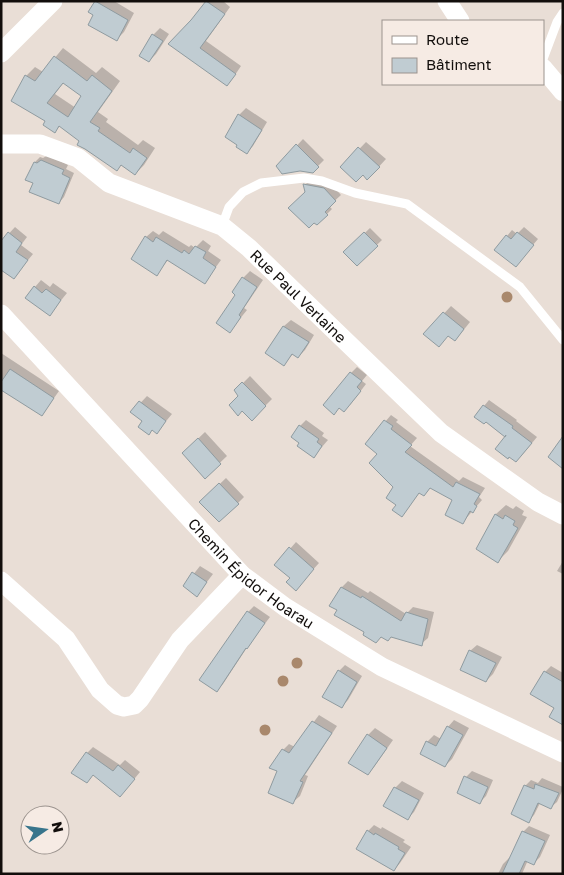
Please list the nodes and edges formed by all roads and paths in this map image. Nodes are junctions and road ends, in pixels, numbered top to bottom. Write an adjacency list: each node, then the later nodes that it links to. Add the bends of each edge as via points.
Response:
1 (53, 1): 5 (street)
2 (447, 1): 4 (street)
3 (563, 13): 6 (lane)
4 (459, 20)
5 (2, 48)
6 (544, 56)
7 (544, 69): 8 (street)
8 (563, 92)
9 (1, 144): 10 (street, Rue Paul Verlaine, via 40,144 78,158 109,183)
10 (222, 226): 12 (lane, via 230,207 243,192 261,183 304,178 407,204 520,286); 13 (street, Rue Paul Verlaine, via 249,248 441,433 538,502)
11 (1, 314): 14 (street, Chemin Épidor Hoarau)
12 (563, 340)
13 (563, 515)
14 (242, 575): 15 (street, via 180,640 134,705 124,707 100,690 66,639); 16 (street, Chemin Épidor Hoarau, via 285,607 382,667)
15 (1, 581)
16 (563, 753)

